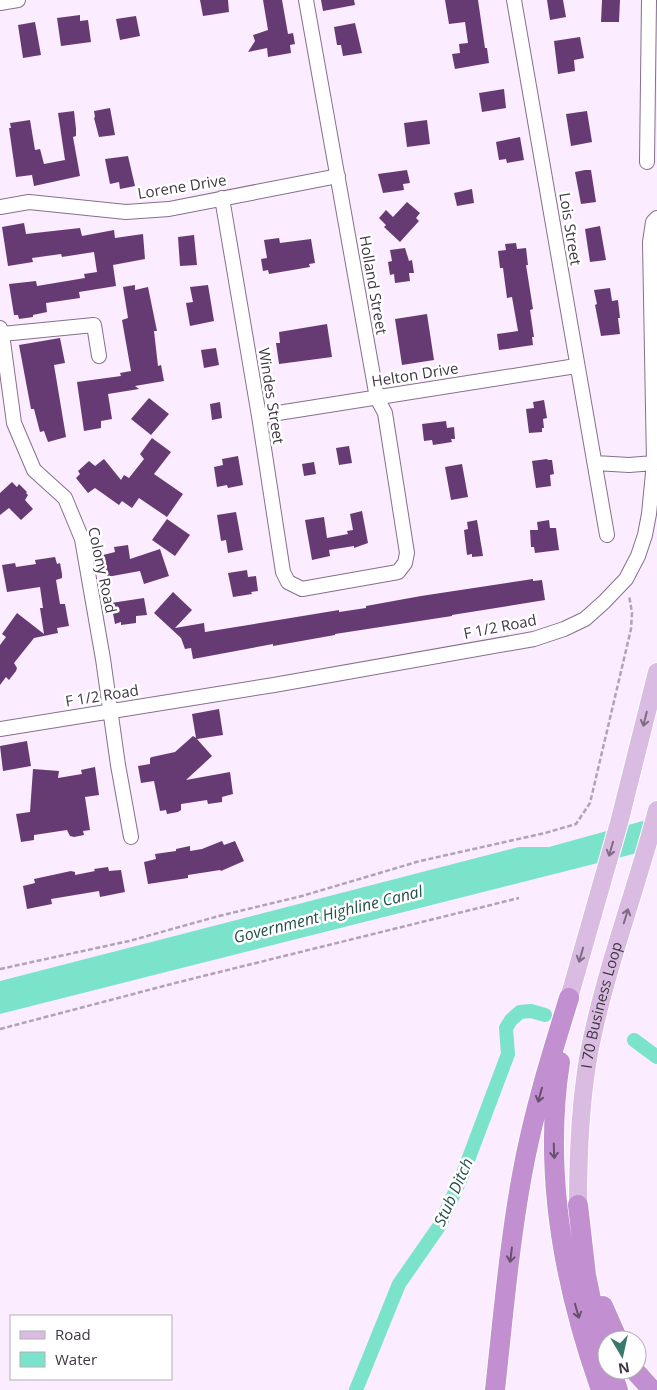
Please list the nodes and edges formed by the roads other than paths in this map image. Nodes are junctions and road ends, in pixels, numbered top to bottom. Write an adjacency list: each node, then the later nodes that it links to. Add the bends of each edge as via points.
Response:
1 (18, 0): 5 (street)
2 (306, 0): 7 (street, Holland Street)
3 (514, 0): 13 (street, Lois Street)
4 (649, 0): 6 (street)
5 (0, 2)
6 (647, 162)
7 (338, 176): 8 (street, Lorene Drive); 14 (street, Holland Street)
8 (222, 198): 9 (street, Lorene Drive, via 169,209 126,212 29,202); 15 (street, Windes Street)
9 (0, 207)
10 (657, 218): 16 (street, F 1/2 Road, via 653,222 650,269)
11 (1, 331): 12 (street, via 94,325); 21 (street, Colony Road, via 14,423 34,470 65,498 82,538)
12 (99, 356)
13 (576, 366): 14 (street, Helton Drive); 17 (street, Lois Street)
14 (377, 398): 15 (street, Helton Drive); 19 (street, Holland Street, via 385,413 407,553 405,563 398,572)
15 (259, 416): 19 (street, Windes Street, via 283,572 288,582)
16 (654, 463): 17 (street); 21 (street, F 1/2 Road, via 645,535 626,579 585,619 564,629 534,639)
17 (595, 464): 18 (street, Lois Street)
18 (607, 535)
19 (302, 589)
20 (657, 672): 25 (main road, one-way to 25, via 619,823)
21 (111, 711): 22 (street, F 1/2 Road); 24 (street, Colony Road)
22 (0, 729)
23 (657, 812): 26 (main road, I 70 Business Loop, one-way to 23, via 579,1125 590,1052 608,974)
24 (131, 837)
25 (569, 998): 30 (highway, one-way to 30, via 534,1118 522,1174); 31 (highway, one-way to 31, via 557,1079 554,1148 559,1220 572,1295)
26 (578, 1204): 27 (highway, via 586,1275); 28 (highway, via 605,1311)
27 (599, 1330)
28 (614, 1330)
29 (643, 1380): 32 (highway)
30 (495, 1390)
31 (601, 1390)
32 (652, 1390)

